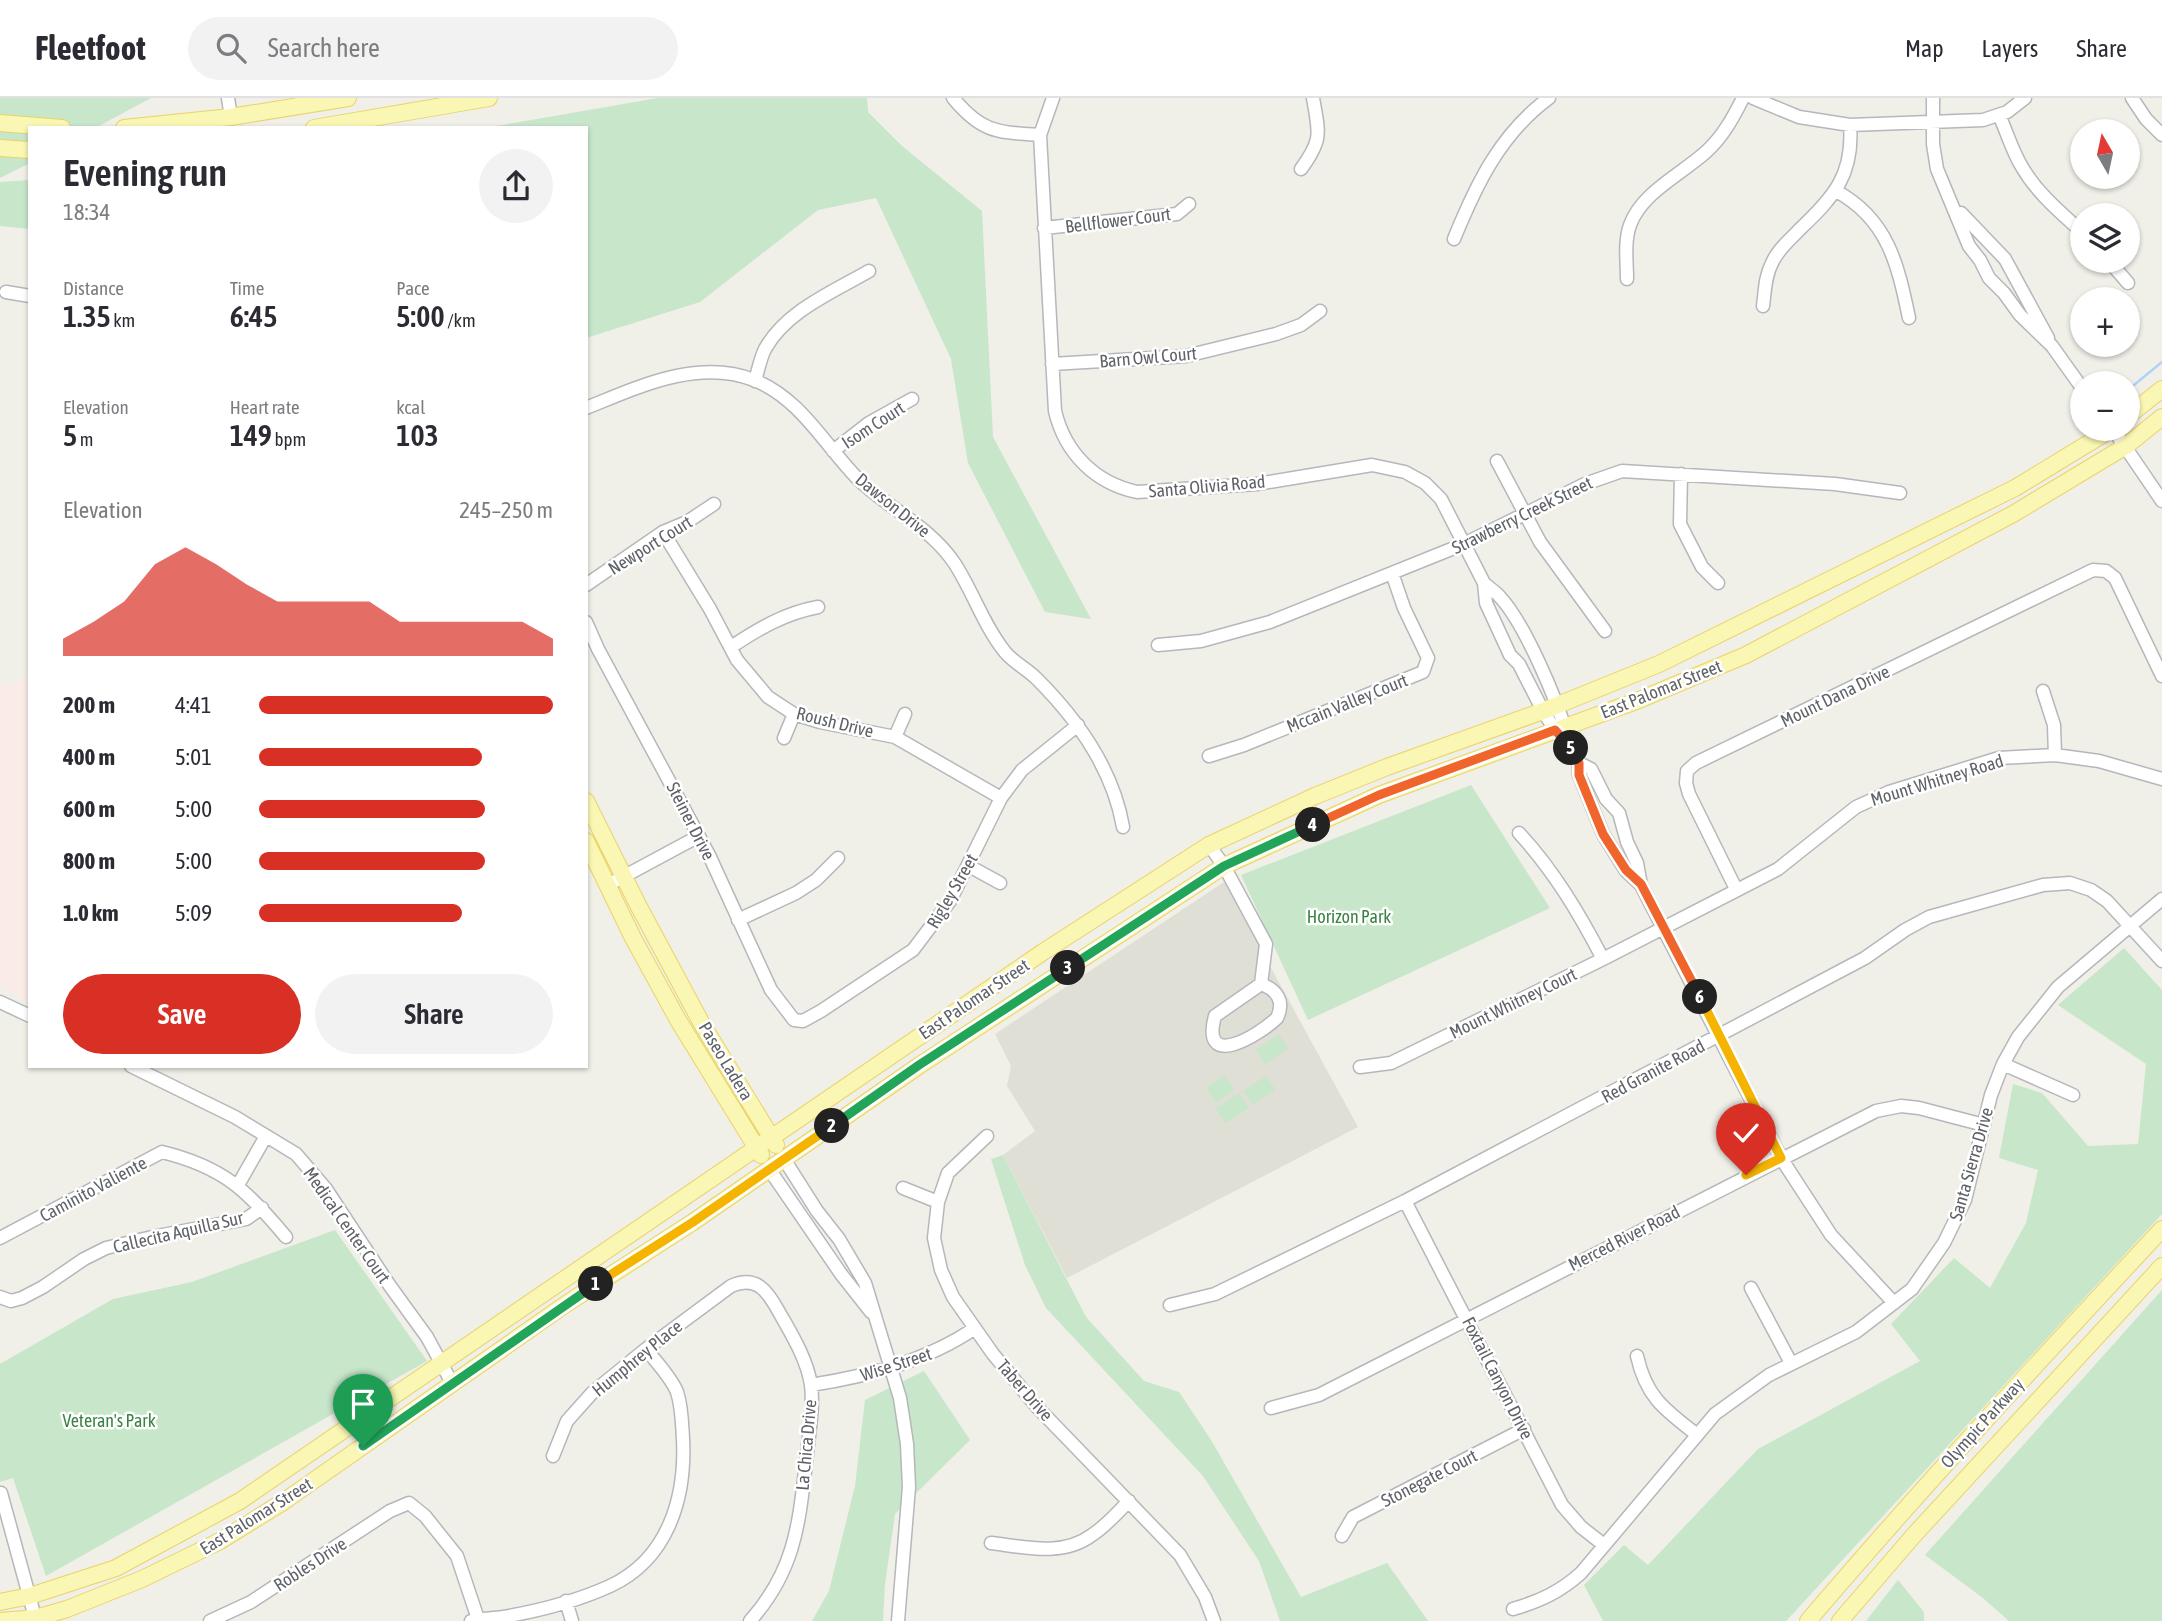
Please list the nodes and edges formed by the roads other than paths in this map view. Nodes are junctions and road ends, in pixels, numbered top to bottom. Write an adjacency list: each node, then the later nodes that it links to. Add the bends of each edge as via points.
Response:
1 (228, 98): 16 (street)
2 (348, 98): 16 (main road)
3 (489, 98): 20 (main road)
4 (953, 98): 21 (street, via 978,124 1001,132)
5 (1053, 98): 21 (street, Santa Olivia Road)
6 (1313, 98): 25 (street, via 1318,130 1315,149)
7 (1549, 98): 31 (street, via 1496,152)
8 (1743, 98): 34 (street, via 1714,144 1637,211 1626,239)
9 (1753, 98): 17 (street, via 1799,117)
10 (1933, 98): 14 (street)
11 (2025, 98): 13 (street)
12 (2132, 98): 22 (street)
13 (1999, 115): 14 (street); 29 (street, via 2033,184)
14 (1933, 122): 17 (street); 28 (street, via 1937,169)
15 (0, 123): 18 (main road)
16 (233, 124): 19 (main road)
17 (1850, 125): 26 (street, via 1848,164)
18 (37, 126)
19 (178, 126)
20 (326, 126)
21 (1040, 135): 30 (street, Santa Olivia Road)
22 (2162, 135)
23 (0, 148): 24 (main road)
24 (28, 150)
25 (1301, 169)
26 (1836, 191): 38 (street, via 1776,256); 40 (street, via 1853,200 1884,237 1900,273)
27 (1189, 204): 30 (street, Bellflower Court, via 1177,214)
28 (1953, 205): 41 (street, via 2005,259); 41 (street, via 1969,246 1989,278)
29 (2070, 221)
30 (1044, 228): 42 (street, Santa Olivia Road)
31 (1454, 239)
32 (869, 271): 44 (street, via 784,324 765,350)
33 (2119, 273): 35 (street)
34 (1627, 279)
35 (2128, 284)
36 (6, 292): 37 (street)
37 (28, 296)
38 (1763, 306)
39 (1320, 311): 42 (street, Barn Owl Court, via 1301,325 1276,334 1186,356)
40 (1909, 318)
41 (2052, 346): 43 (street)
42 (1052, 364): 61 (street, Santa Olivia Road, via 1055,411 1066,442 1087,467 1114,485 1137,492 1185,490 1257,484 1361,465 1382,466 1425,483 1441,499)
43 (2070, 371)
44 (755, 381): 48 (street, Dawson Drive, via 714,372 690,373 636,387); 53 (street, Dawson Drive, via 799,410)
45 (2162, 389): 47 (main road)
46 (912, 399): 53 (street, Isom Court, via 869,423)
47 (2140, 406)
48 (588, 407)
49 (2162, 417): 52 (main road, East Palomar Street)
50 (2093, 441): 73 (main road, East Palomar Street, via 2015,488 1659,664)
51 (2122, 441): 52 (street)
52 (2126, 446): 57 (street); 77 (main road, East Palomar Street, via 2013,514 1746,654)
53 (833, 451): 76 (street, Dawson Drive, via 883,502 934,537 956,565 1005,653 1035,677)
54 (1497, 461): 59 (street)
55 (1681, 474): 56 (street, Strawberry Creek Street); 59 (street, Strawberry Creek Street, via 1614,473); 64 (street, via 1680,524 1702,567)
56 (1900, 493)
57 (2162, 500)
58 (714, 504): 60 (street, Newport Court)
59 (1525, 516): 61 (street, Strawberry Creek Street); 68 (street)
60 (663, 532): 65 (street, Newport Court); 70 (street, Roush Drive)
61 (1464, 544): 62 (street, Strawberry Creek Street); 63 (street, Santa Olivia Road)
62 (1392, 573): 69 (street, Strawberry Creek Street, via 1255,627 1188,643); 81 (street, Mccain Valley Court, via 1428,658 1423,672)
63 (1484, 583): 73 (street, Santa Olivia Road, via 1514,617); 73 (street, Santa Olivia Road, via 1486,603 1510,655)
64 (1718, 583)
65 (588, 584)
66 (818, 607): 70 (street, via 788,615)
67 (588, 626): 88 (street, Steiner Drive)
68 (1605, 631)
69 (1158, 645)
70 (730, 647): 74 (street, Roush Drive, via 768,697)
71 (2162, 676): 98 (street, Mount Dana Drive, via 2115,578 2093,570 1696,764 1687,771 1689,794)
72 (2043, 691): 80 (street, via 2054,725)
73 (1550, 708): 77 (street, Santa Olivia Road); 90 (main road, East Palomar Street, via 1315,796)
74 (794, 714): 78 (street, Roush Drive); 79 (street)
75 (905, 714): 78 (street)
76 (1078, 724): 84 (street, Rigley Street, via 1022,770); 86 (street, Dawson Drive, via 1112,786)
77 (1560, 729): 82 (street, Santa Olivia Road); 93 (main road, East Palomar Street, via 1379,795)
78 (895, 737): 84 (street, Roush Drive)
79 (784, 738)
80 (2054, 755): 83 (street, Mount Whitney Road); 98 (street, Mount Whitney Road, via 1999,758 1868,800 1798,855)
81 (1209, 757)
82 (1579, 763): 96 (street, Santa Olivia Road, via 1579,775 1603,834); 96 (street, Santa Olivia Road, via 1591,769 1619,813)
83 (2161, 775)
84 (1000, 798): 92 (street, Rigley Street)
85 (588, 805): 94 (main road, Paseo Ladera)
86 (1123, 827)
87 (1518, 833): 103 (street, via 1571,900)
88 (699, 836): 94 (street); 100 (street, Steiner Drive)
89 (588, 845): 97 (main road, Paseo Ladera)
90 (1209, 845): 93 (street); 117 (main road, East Palomar Street, via 1043,952)
91 (838, 858): 100 (street, via 796,893)
92 (969, 866): 95 (street); 108 (street, Rigley Street, via 914,950 821,1011 803,1021)
93 (1224, 866): 105 (street, via 1266,944); 120 (main road, East Palomar Street, via 919,1065)
94 (624, 876): 97 (street); 117 (main road, Paseo Ladera, via 702,1024)
95 (1000, 883)
96 (1641, 884): 102 (street, Santa Olivia Road)
97 (608, 885): 118 (main road, Paseo Ladera, via 678,1020)
98 (1736, 889): 102 (street, Mount Whitney Road)
99 (2162, 899): 101 (street, Santa Sierra Drive)
100 (738, 920): 108 (street, Steiner Drive, via 771,990)
101 (2130, 927): 104 (street, Red Granite Road); 109 (street, Red Granite Road, via 2107,901 2070,883 1984,900 1929,917 1865,958); 110 (street, Santa Sierra Drive, via 2057,987)
102 (1663, 928): 103 (street, Mount Whitney Court); 109 (street, Santa Olivia Road)
103 (1604, 959): 111 (street, Mount Whitney Court, via 1391,1063)
104 (2162, 961)
105 (1261, 984): 105 (street, via 1215,1016 1211,1031 1215,1040 1236,1046 1276,1018 1281,1003 1272,988)
106 (0, 1002): 107 (street)
107 (28, 1015)
108 (794, 1020)
109 (1720, 1035): 119 (street, Santa Olivia Road); 124 (street, Red Granite Road)
110 (2003, 1064): 113 (street); 114 (street, Santa Sierra Drive)
111 (1360, 1067)
112 (135, 1068): 115 (street, Medical Center Court)
113 (2073, 1095)
114 (1984, 1125): 119 (street, Merced River Road, via 1901,1106 1876,1111); 134 (street, Santa Sierra Drive, via 1965,1200 1952,1229 1912,1289)
115 (266, 1136): 122 (street); 141 (street, Medical Center Court, via 296,1154 326,1189)
116 (987, 1136): 125 (street, Taber Drive, via 948,1173)
117 (773, 1138): 118 (main road, East Palomar Street); 120 (main road, Paseo Ladera)
118 (757, 1148): 121 (main road, Paseo Ladera); 141 (main road, East Palomar Street)
119 (1781, 1158): 134 (street, Santa Olivia Road, via 1830,1235); 137 (street, Merced River Road)
120 (784, 1160): 121 (main road, East Palomar Street); 136 (street, Paseo Ladera, via 865,1283)
121 (769, 1169): 136 (street, Paseo Ladera); 144 (main road, East Palomar Street)
122 (238, 1185): 126 (street, Caminito Valiente); 129 (street, Caminito Valiente, via 192,1159 162,1152)
123 (903, 1188): 125 (street)
124 (1405, 1200): 135 (street, Red Granite Road, via 1220,1292); 137 (street, Foxtail Canyon Drive)
125 (938, 1202): 138 (street, Taber Drive, via 934,1238 941,1270)
126 (262, 1208): 128 (street, Caminito Valiente); 133 (street, Callecita Aquilla Sur, via 246,1219 106,1248 22,1298)
127 (2162, 1229): 153 (main road, Olympic Parkway)
128 (286, 1237)
129 (0, 1238)
130 (2162, 1266): 156 (main road, Olympic Parkway)
131 (744, 1280): 139 (street, Humphrey Place); 145 (street, La Chica Drive, via 757,1283 775,1305 801,1353)
132 (1751, 1288): 142 (street)
133 (0, 1297)
134 (1894, 1303): 142 (street, Santa Sierra Drive, via 1856,1332)
135 (1170, 1305)
136 (873, 1315): 143 (street, Paseo Ladera)
137 (1467, 1318): 146 (street, Merced River Road, via 1318,1395); 147 (street, Foxtail Canyon Drive)
138 (975, 1328): 143 (street, Wise Street, via 928,1356); 151 (street, Taber Drive, via 1037,1407)
139 (646, 1349): 149 (street, Humphrey Place, via 576,1410); 158 (street, via 676,1389 681,1411 683,1478 675,1514 658,1545 634,1572)
140 (1637, 1356): 148 (street, via 1642,1378 1657,1401)
141 (441, 1363): 144 (street, Medical Center Court); 157 (main road, East Palomar Street, via 240,1501 116,1568)
142 (1791, 1363): 148 (street, Santa Sierra Drive, via 1744,1391)
143 (890, 1366): 145 (street, Wise Street); 167 (street, Paseo Ladera, via 900,1398 909,1487)
144 (452, 1383): 161 (main road, East Palomar Street, via 220,1541 142,1580)
145 (811, 1385): 166 (street, La Chica Drive, via 811,1416 792,1550 771,1596)
146 (1271, 1408)
147 (1524, 1429): 152 (street, Stonegate Court, via 1353,1517); 155 (street, Foxtail Canyon Drive, via 1562,1505)
148 (1696, 1434): 155 (street, Santa Sierra Drive)
149 (553, 1456)
150 (1, 1493): 157 (street)
151 (1129, 1502): 154 (street, via 1092,1536 1076,1544 1051,1549); 168 (street, Taber Drive, via 1180,1555)
152 (1342, 1536)
153 (1878, 1538): 156 (main road); 169 (main road, Olympic Parkway)
154 (991, 1543)
155 (1604, 1545): 160 (street, Santa Sierra Drive, via 1567,1585)
156 (1897, 1554): 170 (main road, Olympic Parkway)
157 (30, 1596): 159 (main road, East Palomar Street); 161 (street)
158 (566, 1601): 162 (street); 165 (street)
159 (0, 1602)
160 (1513, 1609)
161 (36, 1619): 163 (main road, East Palomar Street)
162 (474, 1620): 164 (street, Robles Drive, via 457,1556 409,1503 244,1606)
163 (1, 1621)
164 (210, 1621)
165 (572, 1621)
166 (750, 1621)
167 (898, 1621)
168 (1214, 1621)
169 (1808, 1621)
170 (1840, 1621)

